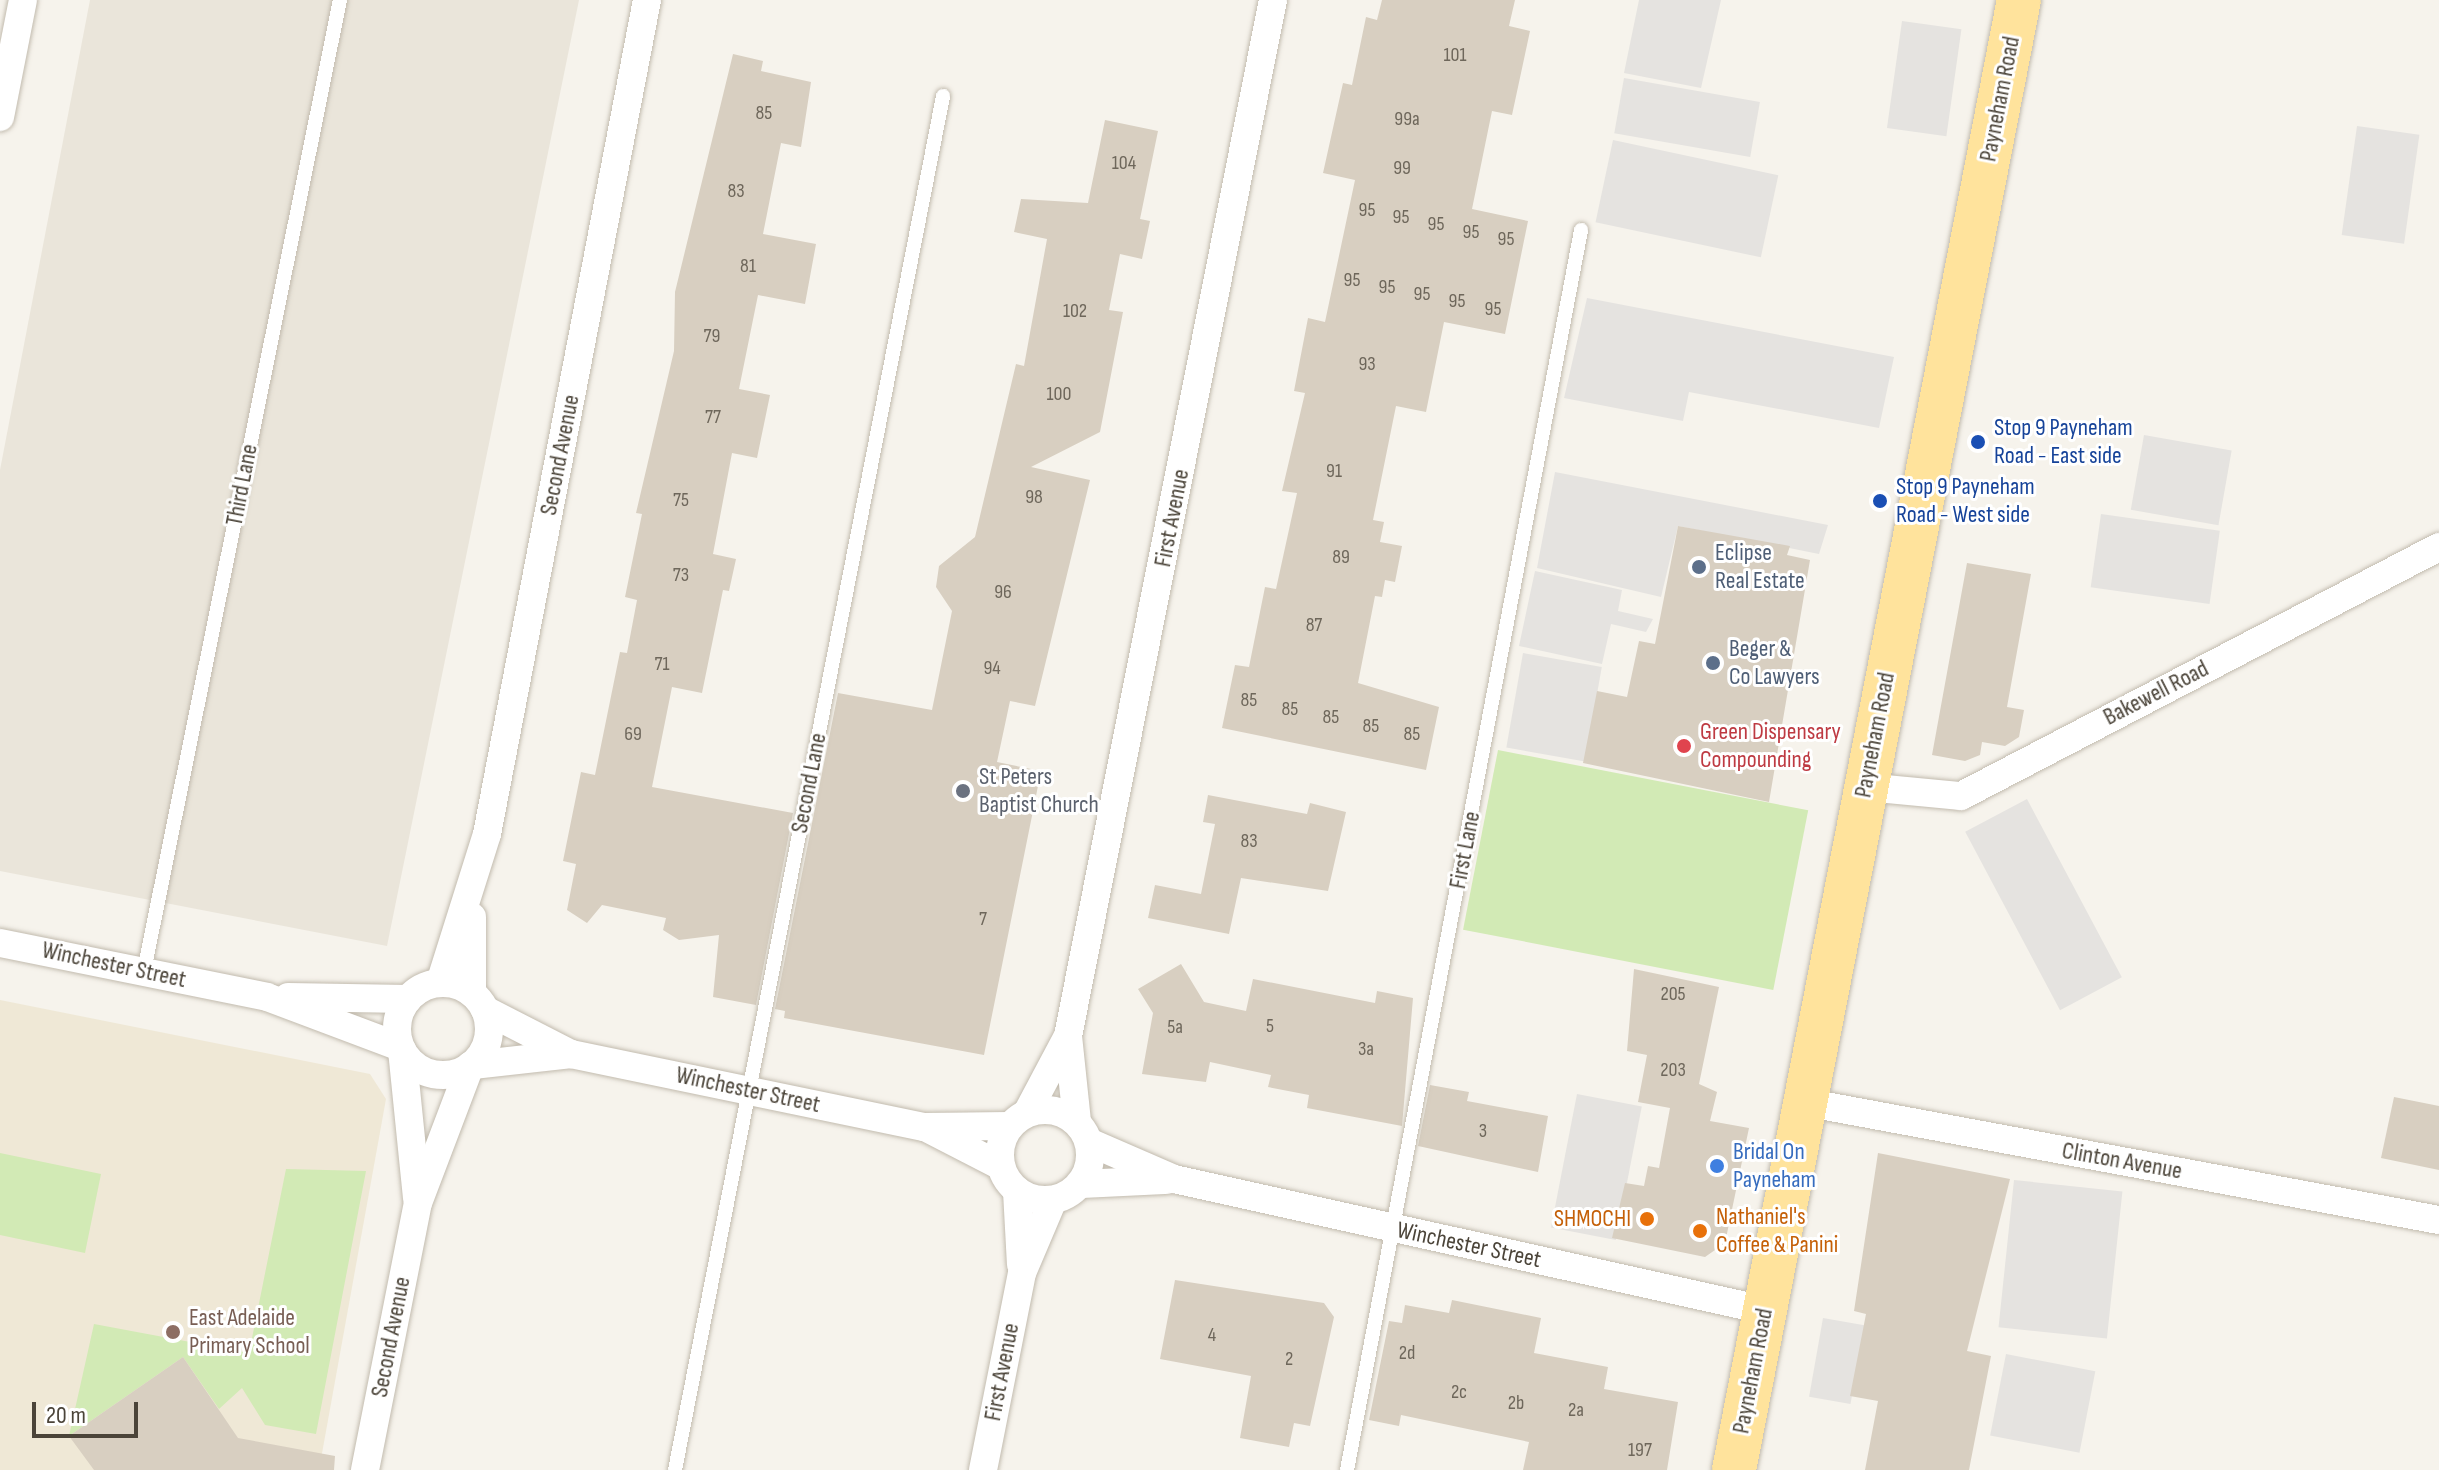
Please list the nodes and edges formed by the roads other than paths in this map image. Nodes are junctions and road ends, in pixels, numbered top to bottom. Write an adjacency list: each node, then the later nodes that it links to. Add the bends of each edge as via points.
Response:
1 (23, 0): 7 (street)
2 (340, 0): 13 (lane, Third Lane)
3 (647, 0): 11 (street, Second Avenue)
4 (1273, 0): 18 (street, First Avenue)
5 (2019, 0): 10 (main road, Payneham Road)
6 (943, 96): 22 (lane, Second Lane)
7 (0, 117)
8 (1581, 230): 34 (lane, First Lane)
9 (2439, 547): 10 (street, Bakewell Road, via 1961,796)
10 (1865, 787): 23 (main road, Payneham Road)
11 (469, 909): 14 (street, Second Avenue); 17 (street, Second Avenue)
12 (3, 942): 13 (street, Winchester Street)
13 (144, 971): 15 (street, Winchester Street)
14 (440, 983): 16 (street); 17 (street)
15 (267, 997): 16 (street, Winchester Street); 19 (street, Winchester Street)
16 (408, 999): 19 (street, via 397,1030)
17 (478, 1001): 20 (street, Winchester Street); 21 (street, via 487,1045)
18 (1068, 1036): 24 (street, First Avenue); 26 (street, First Avenue)
19 (401, 1049): 21 (street, via 432,1074); 32 (street, Second Avenue)
20 (571, 1054): 21 (street, Winchester Street); 22 (street, Winchester Street)
21 (471, 1065): 32 (street, Second Avenue)
22 (750, 1091): 25 (street, Winchester Street); 38 (lane, Second Lane)
23 (1804, 1102): 33 (street, Clinton Avenue); 36 (main road, Payneham Road)
24 (1018, 1119): 25 (street, Winchester Street); 26 (street, via 1062,1112); 27 (street)
25 (924, 1127): 27 (street, Winchester Street)
26 (1083, 1132): 28 (street, Winchester Street); 29 (street)
27 (1001, 1166): 30 (street)
28 (1174, 1179): 29 (street, Winchester Street); 34 (street, Winchester Street)
29 (1080, 1184): 31 (street)
30 (1017, 1191): 31 (street); 35 (street, First Avenue)
31 (1053, 1200): 35 (street, First Avenue)
32 (418, 1203): 37 (street, Second Avenue)
33 (2439, 1220)
34 (1394, 1228): 36 (street, Winchester Street); 40 (lane, First Lane)
35 (1022, 1273): 39 (street, First Avenue)
36 (1764, 1310): 41 (main road, Payneham Road)
37 (365, 1470)
38 (675, 1470)
39 (983, 1470)
40 (1347, 1470)
41 (1734, 1470)

